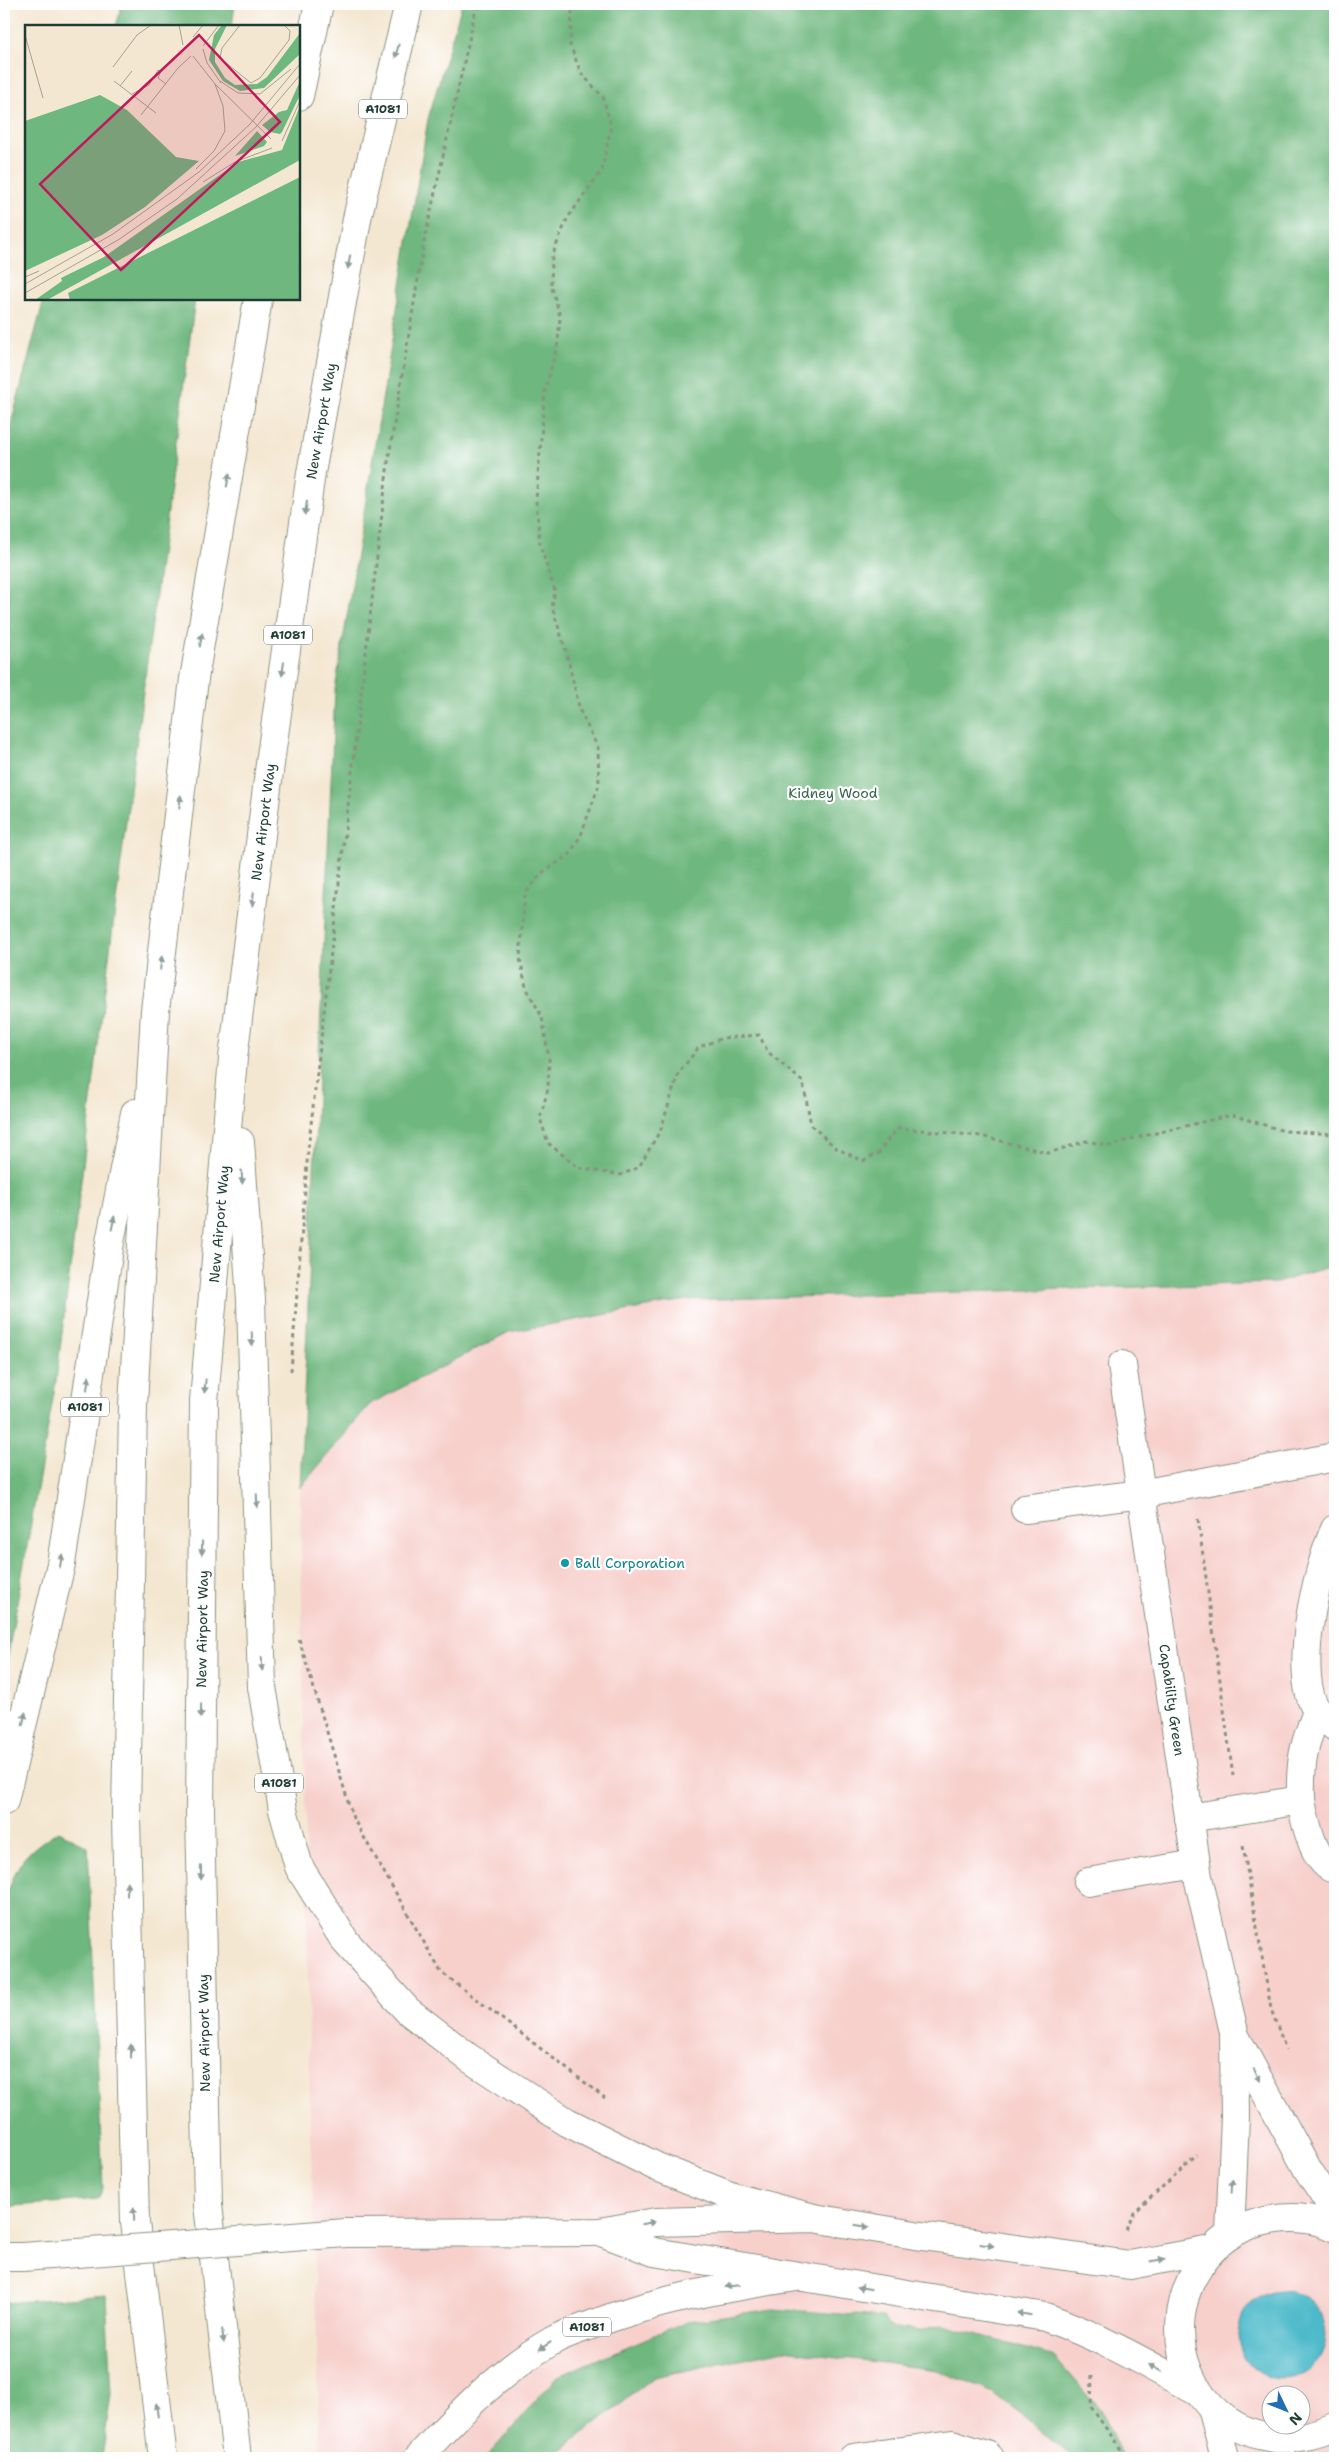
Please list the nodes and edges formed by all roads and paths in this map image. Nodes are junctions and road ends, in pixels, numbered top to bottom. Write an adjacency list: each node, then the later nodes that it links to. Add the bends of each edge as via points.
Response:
1 (319, 4): 5 (main road)
2 (408, 4): 8 (main road, New Airport Way / A1081, one-way to 8, via 358,214 311,474 271,756)
3 (477, 4): 11 (path, via 424,242 388,462 308,1150)
4 (576, 4): 9 (path, via 572,13 570,45 581,73 603,97 611,126 602,170 567,219 552,256 551,285 560,316 558,343 545,390 536,500 540,545 555,591 552,607 580,711 598,748 599,785 581,835 570,854 542,873 525,894 520,958 526,987 542,1017 549,1059 548,1089 540,1118 548,1143 579,1168 622,1175 638,1167 661,1129 678,1074 700,1047 723,1038 759,1035 768,1052 803,1082 812,1125 836,1148 864,1161 880,1153 899,1128 981,1136 1048,1153 1086,1140 1111,1146 1232,1115 1284,1132)
5 (300, 91)
6 (258, 300): 7 (main road, A1081, one-way to 6, via 194,679)
7 (155, 1011): 18 (main road, A1081, one-way to 7, via 61,1564 110,1242); 35 (main road, A1081, one-way to 7, via 135,2222 126,1816 133,1405)
8 (234, 1058): 27 (main road, A1081, one-way to 27, via 251,1300 262,1687 283,1810 299,1867 345,1941 407,2010 469,2058 568,2122 657,2167 733,2197); 36 (main road, New Airport Way / A1081, one-way to 36, via 204,1401 200,1812 208,2205)
9 (1335, 1134)
10 (1122, 1365): 13 (main road, Capability Green)
11 (291, 1381)
12 (1335, 1457): 13 (main road)
13 (1142, 1494): 14 (main road); 20 (main road, Capability Green)
14 (1025, 1509)
15 (1335, 1529): 17 (main road, via 1313,1602 1305,1665 1308,1687)
16 (296, 1630): 25 (path, via 353,1818 442,1972)
17 (1326, 1720): 19 (main road, via 1305,1741 1300,1768)
18 (4, 1800)
19 (1301, 1800): 20 (main road); 22 (main road, via 1306,1829 1319,1856)
20 (1189, 1818): 21 (main road, Capability Green)
21 (1196, 1864): 23 (main road); 24 (main road, Capability Green)
22 (1335, 1870)
23 (1088, 1882)
24 (1234, 2032): 26 (main road, one-way to 26, via 1308,2170); 30 (main road, one-way to 24, via 1235,2118)
25 (611, 2103)
26 (1335, 2210)
27 (814, 2218): 29 (main road, one-way to 27, via 656,2222); 30 (main road, one-way to 30, via 1130,2265)
28 (1335, 2228): 30 (main road, via 1304,2218 1276,2218 1252,2224)
29 (600, 2232): 31 (main road, bridge, via 346,2234); 32 (main road, via 654,2252)
30 (1220, 2242): 33 (main road, via 1188,2282 1179,2319 1182,2357)
31 (14, 2257)
32 (798, 2277): 33 (main road, one-way to 32, via 1120,2349 1045,2317); 37 (main road, A1081, one-way to 37, via 718,2288 631,2309 553,2340 502,2376 456,2416)
33 (1206, 2401): 34 (main road, via 1242,2429 1276,2438 1310,2437); 40 (main road)
34 (1335, 2427)
35 (163, 2458)
36 (237, 2458)
37 (418, 2458)
38 (853, 2458): 39 (main road, via 952,2444)
39 (990, 2458)
40 (1225, 2458)

